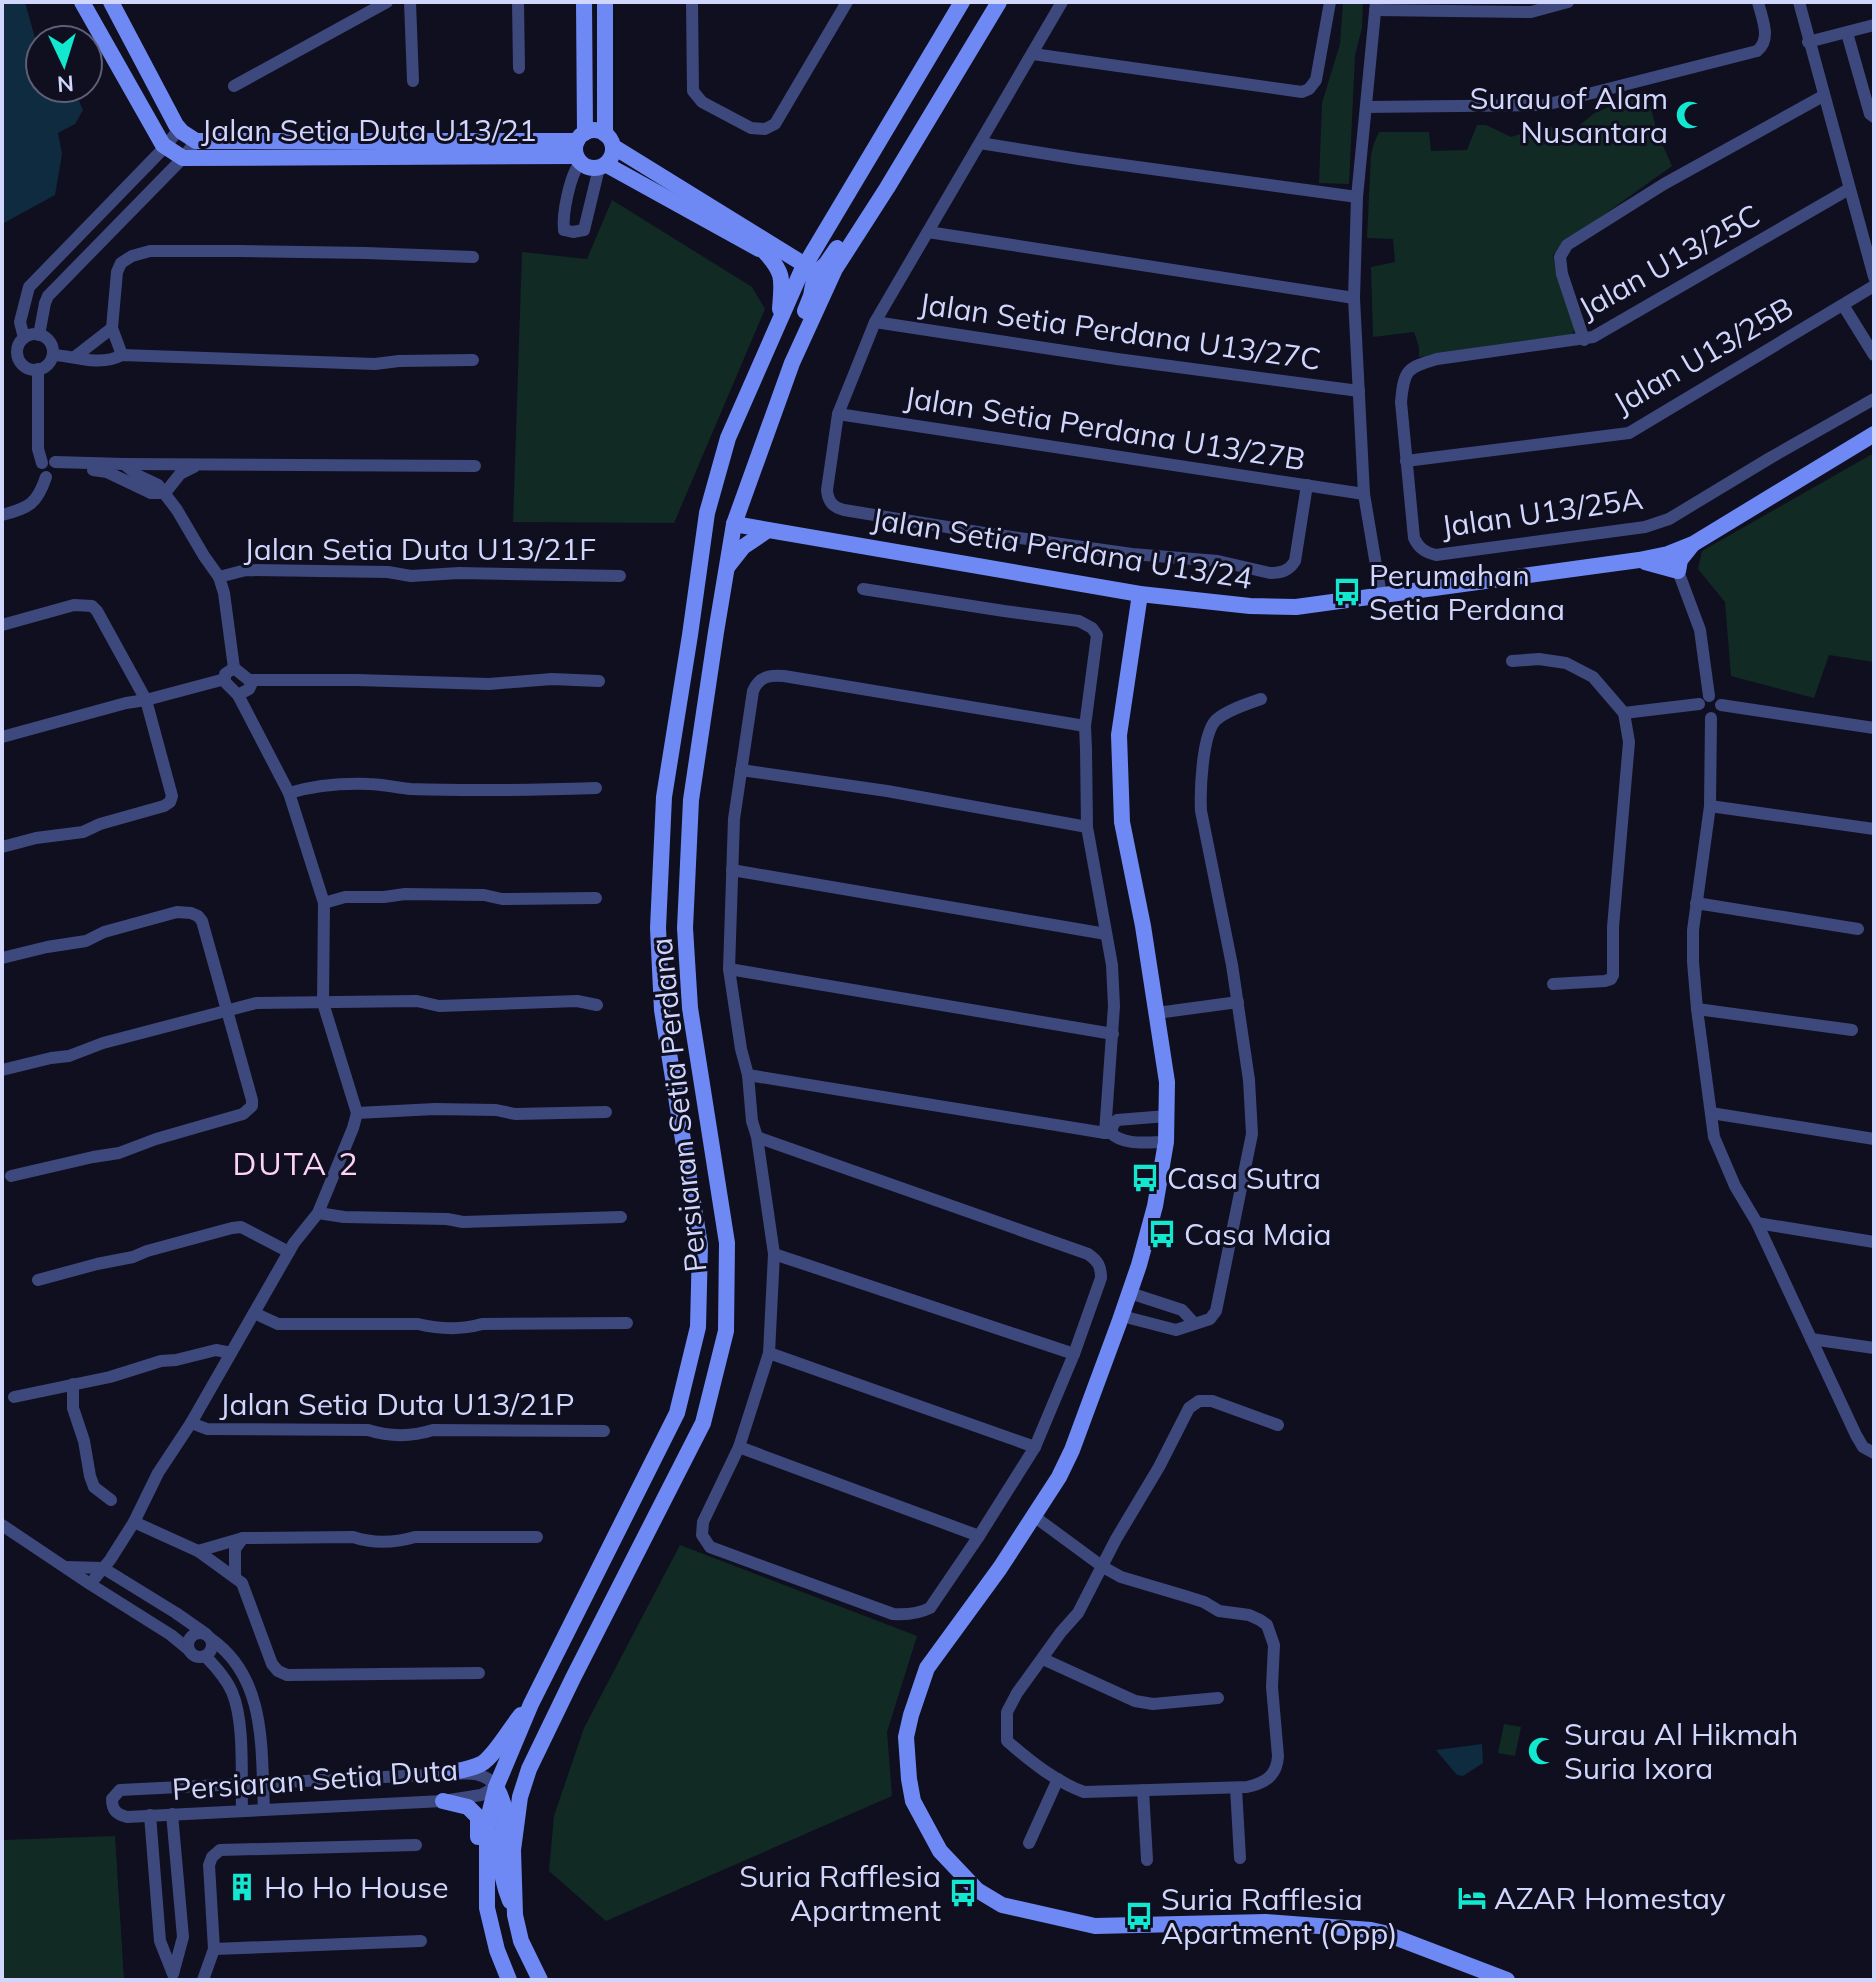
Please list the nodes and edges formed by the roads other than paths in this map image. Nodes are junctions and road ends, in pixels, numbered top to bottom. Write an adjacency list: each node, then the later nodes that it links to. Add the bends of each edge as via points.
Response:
1 (82, 2): 32 (main road)
2 (111, 2): 28 (main road)
3 (387, 2): 24 (street)
4 (410, 2): 23 (street)
5 (518, 2): 22 (street)
6 (584, 2): 33 (main road)
7 (605, 2): 29 (main road)
8 (692, 2): 9 (street, via 693,91 702,102 751,128 765,129 775,124)
9 (847, 2)
10 (962, 2): 39 (main road, Persiaran Setia Perdana)
11 (999, 2): 36 (main road, Persiaran Setia Perdana)
12 (1062, 2): 21 (street)
13 (1330, 2): 21 (street, via 1316,80 1302,92)
14 (1568, 2): 17 (street, via 1531,12)
15 (1758, 2): 26 (street, via 1765,45 1744,55 1545,105)
16 (1799, 2): 20 (street)
17 (1375, 6): 26 (street)
18 (1874, 25): 19 (street)
19 (1847, 33): 20 (street); 27 (street)
20 (1808, 42): 25 (street)
21 (1033, 54): 31 (street)
22 (519, 68)
23 (413, 81)
24 (234, 86)
25 (1823, 96): 37 (street); 53 (street, via 1567,245 1560,257 1562,274)
26 (1366, 107): 38 (street)
27 (1874, 117)
28 (179, 129): 30 (main road, Jalan Setia Duta U13/21); 32 (street)
29 (610, 140): 33 (main road, via 596,130); 35 (main road, via 614,154); 41 (main road)
30 (196, 141): 33 (main road, Jalan Setia Duta U13/21); 34 (street)
31 (980, 143): 38 (street); 40 (street)
32 (165, 147): 34 (main road, Jalan Setia Duta U13/21); 52 (street, via 29,287 20,322)
33 (580, 148): 34 (main road, Jalan Setia Duta U13/21); 35 (main road, via 589,168); 35 (street, via 564,230 584,230)
34 (183, 158): 51 (street, via 48,296)
35 (603, 166): 41 (main road)
36 (887, 188): 43 (main road, via 864,210 826,264); 63 (main road, Persiaran Setia Perdana, via 835,269)
37 (1849, 189): 44 (street); 53 (street, Jalan U13/25C)
38 (1357, 197): 46 (street)
39 (828, 225): 41 (main road, via 808,241); 43 (main road, Persiaran Setia Perdana)
40 (928, 232): 46 (street); 49 (street)
41 (768, 248): 43 (main road); 48 (main road, via 781,280)
42 (473, 257): 50 (street, via 150,251 121,263)
43 (807, 270): 48 (main road, Persiaran Setia Perdana); 63 (main road, via 811,296 790,348)
44 (1874, 277)
45 (1874, 286): 47 (street, Jalan U13/25B)
46 (1354, 298): 62 (street)
47 (1843, 305): 58 (street); 67 (street, Jalan U13/25B, via 1629,433)
48 (780, 317): 75 (main road, Persiaran Setia Perdana, via 728,438)
49 (875, 322): 62 (street, Jalan Setia Perdana U13/27C); 65 (street)
50 (112, 328): 57 (street); 59 (street)
51 (39, 335): 52 (street); 56 (street, via 51,344)
52 (24, 338): 54 (street)
53 (1584, 340): 67 (street, Jalan U13/25C, via 1437,359 1412,367 1403,381 1401,402)
54 (17, 351): 55 (street); 61 (street, via 23,365)
55 (2, 353)
56 (53, 355): 59 (street); 61 (street)
57 (122, 355): 59 (street, via 99,361); 60 (street, via 375,364)
58 (1874, 355)
59 (76, 356)
60 (473, 360)
61 (38, 369): 71 (street, via 38,449)
62 (1359, 391): 76 (street)
63 (780, 394): 73 (main road, Persiaran Setia Perdana)
64 (1874, 399): 67 (street, Jalan U13/25A, via 1660,523 1436,555 1425,552 1414,538)
65 (838, 414): 72 (street, Jalan Setia Perdana U13/27B); 72 (street, via 827,490 831,504 984,533 1278,573 1295,561)
66 (1874, 434): 81 (main road, Jalan Setia Perdana U13/24)
67 (1406, 461)
68 (124, 464): 69 (street); 71 (street); 74 (street)
69 (197, 465): 70 (street); 74 (street, via 180,474)
70 (475, 466)
71 (50, 468): 74 (street, via 98,470 151,493); 77 (street, via 40,494 24,509)
72 (1307, 485): 76 (street, Jalan Setia Perdana U13/27B)
73 (746, 489): 78 (main road, Persiaran Setia Perdana); 79 (main road, via 750,515)
74 (165, 493): 87 (street)
75 (712, 493): 78 (main road); 80 (main road, Persiaran Setia Perdana)
76 (1364, 494): 91 (street)
77 (2, 515)
78 (734, 524): 79 (main road, Jalan Setia Perdana U13/24); 80 (main road); 84 (main road, Persiaran Setia Perdana)
79 (768, 530): 84 (main road); 89 (main road, Jalan Setia Perdana U13/24)
80 (703, 540): 190 (main road, Persiaran Setia Perdana, via 664,797 658,928 662,1010 700,1245 698,1327 677,1413)
81 (1693, 544): 82 (main road, Jalan Setia Perdana U13/24); 85 (main road)
82 (1668, 554): 83 (main road, Jalan Setia Perdana U13/24); 85 (street)
83 (1639, 560): 85 (main road); 91 (main road, Jalan Setia Perdana U13/24)
84 (727, 566): 188 (main road, Persiaran Setia Perdana, via 691,800 685,928 690,1008 727,1243 726,1331 703,1423)
85 (1678, 571): 103 (street, via 1700,630)
86 (620, 576): 87 (street, Jalan Setia Duta U13/21F, via 246,570)
87 (219, 577): 96 (street)
88 (863, 589): 107 (street, via 1079,621 1092,628 1097,635)
89 (1115, 590): 90 (main road, Jalan Setia Perdana U13/24); 93 (main road)
90 (1140, 594): 92 (main road, Jalan Setia Perdana U13/24); 93 (main road)
91 (1381, 595): 92 (main road, Jalan Setia Perdana U13/24, via 1296,607)
92 (1166, 597): 93 (main road)
93 (1136, 617): 131 (main road, via 1119,735 1122,822)
94 (2, 625): 102 (street, via 74,605 92,606)
95 (1512, 661): 105 (street, via 1566,663 1593,677)
96 (234, 668): 97 (street); 98 (street)
97 (225, 679): 100 (street); 102 (street)
98 (249, 680): 99 (street); 100 (street, via 249,689)
99 (599, 681)
100 (238, 695): 112 (street)
101 (1261, 699): 126 (street, via 1218,718 1209,729 1200,794)
102 (146, 700): 109 (street); 116 (street, via 170,802 83,832)
103 (1704, 700): 104 (street, via 1718,699); 105 (street); 106 (street, via 1702,714)
104 (1721, 705): 106 (street); 108 (street)
105 (1624, 713): 125 (street, via 1629,742 1613,975 1605,981)
106 (1711, 718): 113 (street)
107 (1085, 726): 110 (street, via 771,675 753,691); 114 (street)
108 (1874, 728)
109 (2, 737)
110 (741, 770): 114 (street); 117 (street)
111 (596, 788): 112 (street, via 462,790 371,784 322,785)
112 (289, 793): 119 (street)
113 (1710, 806): 115 (street); 120 (street)
114 (1087, 827): 122 (street)
115 (1874, 829)
116 (2, 847)
117 (732, 870): 122 (street); 124 (street)
118 (596, 898): 119 (street, via 405,894)
119 (324, 903): 127 (street)
120 (1696, 903): 121 (street); 129 (street)
121 (1858, 929)
122 (1106, 934): 133 (street)
123 (2, 958): 130 (street, via 86,941 177,912 191,913 202,921)
124 (729, 969): 133 (street); 135 (street)
125 (1553, 984)
126 (1238, 1002): 131 (street); 156 (street, via 1252,1134 1216,1311 1210,1319)
127 (323, 1003): 128 (street); 130 (street, via 256,1003); 137 (street)
128 (597, 1005)
129 (1697, 1009): 132 (street); 138 (street)
130 (228, 1011): 134 (street); 144 (street, via 252,1100 248,1111 119,1153)
131 (1157, 1013): 139 (main road)
132 (1852, 1030)
133 (1113, 1034): 140 (street)
134 (2, 1070)
135 (748, 1075): 140 (street); 141 (street)
136 (606, 1112): 137 (street)
137 (357, 1113): 145 (street)
138 (1711, 1113): 142 (street); 147 (street, via 1714,1137)
139 (1167, 1116): 140 (street, via 1117,1120); 143 (main road)
140 (1108, 1133): 143 (street, via 1118,1140)
141 (757, 1137): 150 (street); 161 (street, via 1088,1254 1101,1268 1101,1278)
142 (1874, 1139)
143 (1166, 1142): 152 (main road, via 1155,1206)
144 (11, 1176)
145 (318, 1213): 146 (street, via 463,1222); 149 (street)
146 (621, 1217)
147 (1757, 1223): 148 (street); 157 (street)
148 (1874, 1242)
149 (289, 1252): 151 (street, via 241,1227 232,1228); 153 (street)
150 (774, 1254): 160 (street); 161 (street)
151 (38, 1280)
152 (1130, 1293): 154 (main road); 156 (street, via 1182,1310)
153 (254, 1313): 155 (street, via 278,1324 469,1328); 159 (street)
154 (1122, 1316): 156 (street, via 1176,1330); 171 (main road, via 1072,1450)
155 (627, 1323)
156 (1194, 1323)
157 (1811, 1339): 158 (street); 169 (street, via 1856,1435)
158 (1874, 1348)
159 (231, 1353): 162 (street, via 216,1350); 164 (street)
160 (769, 1353): 167 (street); 168 (street)
161 (1074, 1354): 168 (street)
162 (73, 1384): 163 (street); 170 (street, via 73,1408 90,1476 94,1487)
163 (14, 1397)
164 (191, 1423): 166 (street, Jalan Setia Duta U13/21P, via 207,1429 368,1430 384,1435 433,1430); 172 (street)
165 (1278, 1425): 179 (street, via 1212,1401 1189,1408)
166 (604, 1431)
167 (739, 1447): 174 (street); 174 (street, via 703,1522 702,1535 710,1547 893,1614 913,1614 930,1608)
168 (1035, 1447): 174 (street)
169 (1874, 1453)
170 (111, 1500)
171 (1035, 1517): 179 (street); 215 (main road, via 927,1668 906,1737 913,1801 940,1851 977,1890 1002,1905 1095,1926 1266,1922 1371,1930)
172 (134, 1522): 177 (street); 180 (street)
173 (2, 1525): 178 (street)
174 (979, 1536)
175 (537, 1537): 176 (street, via 415,1537 398,1542)
176 (243, 1538): 177 (street); 181 (street, via 235,1549)
177 (198, 1551): 181 (street)
178 (66, 1567): 180 (street); 182 (street)
179 (1103, 1567): 186 (street, via 1078,1613); 196 (street, via 1267,1625 1274,1645 1278,1764 1259,1785)
180 (103, 1568): 182 (street); 183 (street)
181 (235, 1577): 187 (street, via 242,1583 272,1664 287,1675)
182 (90, 1584): 184 (street)
183 (208, 1636): 184 (street, via 192,1636); 185 (street, via 213,1645); 193 (street, via 232,1656 244,1675 259,1720)
184 (188, 1649): 185 (street, via 192,1655)
185 (205, 1656): 194 (street, via 232,1692 239,1721)
186 (1043, 1659): 189 (street, via 1135,1701); 192 (street, via 1007,1712 1007,1741)
187 (479, 1673)
188 (573, 1678): 195 (main road, via 544,1714 518,1768); 208 (main road, Persiaran Setia Perdana, via 520,1797 513,1850)
189 (1218, 1698)
190 (531, 1704): 191 (main road, via 484,1763); 195 (main road, Persiaran Setia Perdana)
191 (444, 1774): 193 (street, Persiaran Setia Duta); 195 (street, Persiaran Setia Duta, via 482,1774)
192 (1058, 1779): 197 (street, via 1084,1792); 203 (street)
193 (262, 1782): 194 (street, Persiaran Setia Duta); 199 (street)
194 (241, 1783): 200 (street); 202 (street, Persiaran Setia Duta, via 120,1790 112,1799 120,1815)
195 (496, 1787): 198 (street, Persiaran Setia Duta); 207 (main road, Persiaran Setia Perdana); 208 (main road, via 506,1810 502,1881)
196 (1236, 1788): 197 (street); 205 (street)
197 (1143, 1790): 206 (street)
198 (443, 1801): 199 (street, Persiaran Setia Duta); 207 (main road, via 468,1807 478,1817)
199 (264, 1810): 200 (street, Persiaran Setia Duta)
200 (242, 1811): 201 (street, Persiaran Setia Duta)
201 (172, 1814): 202 (street, Persiaran Setia Duta); 211 (street, via 183,1937)
202 (150, 1815): 211 (street, via 160,1941)
203 (1029, 1843)
204 (416, 1845): 210 (street, via 220,1850 209,1865)
205 (1240, 1858)
206 (1147, 1860)
207 (486, 1877): 213 (main road, Persiaran Setia Perdana, via 487,1908)
208 (515, 1915): 214 (main road, Persiaran Setia Perdana)
209 (421, 1941): 210 (street)
210 (214, 1949): 212 (street)
211 (174, 1977)
212 (203, 1980)
213 (509, 1980)
214 (540, 1980)
215 (1507, 1980)

